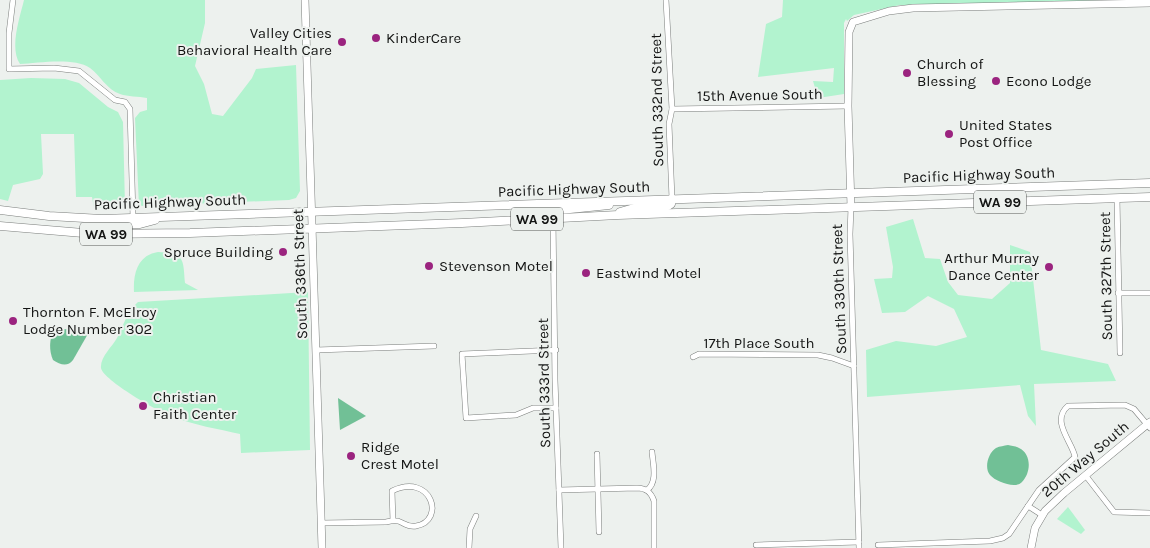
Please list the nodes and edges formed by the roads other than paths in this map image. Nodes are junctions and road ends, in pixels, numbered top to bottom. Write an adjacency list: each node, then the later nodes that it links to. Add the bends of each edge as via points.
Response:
1 (13, 0): 18 (street, via 9,68 80,71 115,100 125,102 130,109)
2 (305, 0): 15 (street, South 336th Street)
3 (666, 0): 6 (street, South 332nd Street)
4 (1150, 3): 5 (street, South 330th Street, via 913,8 856,20 849,29)
5 (848, 106): 6 (street, 15th Avenue South); 8 (street, South 330th Street)
6 (672, 109): 11 (street, South 332nd Street, via 669,124)
7 (1150, 183): 8 (main road, Pacific Highway South / WA 99)
8 (850, 193): 11 (main road, Pacific Highway South / WA 99); 13 (street, South 330th Street)
9 (1150, 197): 10 (main road, Pacific Highway South / WA 99)
10 (1117, 198): 13 (main road, Pacific Highway South / WA 99); 24 (street, South 327th Street)
11 (672, 199): 12 (main road, Pacific Highway South / WA 99); 16 (main road, via 668,206 634,208)
12 (628, 200): 15 (main road, Pacific Highway South / WA 99); 19 (main road, via 600,207 560,210)
13 (851, 208): 16 (main road, Pacific Highway South / WA 99); 30 (street, South 330th Street)
14 (0, 210): 18 (main road, Pacific Highway South / WA 99, via 73,218)
15 (312, 212): 17 (main road, Pacific Highway South / WA 99); 21 (street, South 336th Street)
16 (606, 215): 19 (main road, Pacific Highway South / WA 99)
17 (172, 216): 18 (main road, Pacific Highway South / WA 99); 22 (main road, via 140,224 108,226)
18 (133, 218)
19 (553, 218): 21 (main road, Pacific Highway South / WA 99); 27 (street, South 333rd Street)
20 (0, 226): 22 (main road, Pacific Highway South / WA 99)
21 (313, 228): 22 (main road, Pacific Highway South / WA 99); 26 (street, South 336th Street)
22 (109, 234)
23 (1150, 293): 24 (street)
24 (1118, 294): 28 (street, South 327th Street)
25 (434, 346): 26 (street)
26 (316, 350): 44 (street, South 336th Street)
27 (556, 350): 31 (street, South 333rd Street); 31 (street, via 462,354 466,418 516,415 533,408)
28 (1120, 353)
29 (693, 357): 30 (street, 17th Place South, via 699,354 818,355)
30 (854, 366): 47 (street, South 330th Street)
31 (556, 408): 37 (street, South 333rd Street)
32 (1149, 425): 35 (street, 20th Way South); 39 (street, via 1126,405 1067,407 1063,413 1063,429 1075,458 1050,479)
33 (652, 452): 38 (street, via 654,480)
34 (597, 454): 36 (street)
35 (1086, 476): 40 (street, via 1114,512); 41 (street, 20th Way South)
36 (599, 489): 37 (street); 38 (street); 45 (street)
37 (559, 490): 51 (street, South 333rd Street)
38 (647, 490): 52 (street, via 654,501)
39 (1028, 506): 41 (street); 48 (street, via 1009,534 996,540)
40 (1150, 513)
41 (1042, 515): 53 (street, 20th Way South)
42 (476, 516): 50 (street, via 470,529)
43 (392, 521): 43 (street, via 417,526 430,518 431,500 427,492 407,486 392,491); 44 (street)
44 (321, 523): 49 (street, South 336th Street)
45 (599, 532)
46 (756, 545): 47 (street)
47 (859, 545)
48 (878, 546)
49 (322, 548)
50 (469, 548)
51 (561, 548)
52 (654, 548)
53 (1030, 548)

